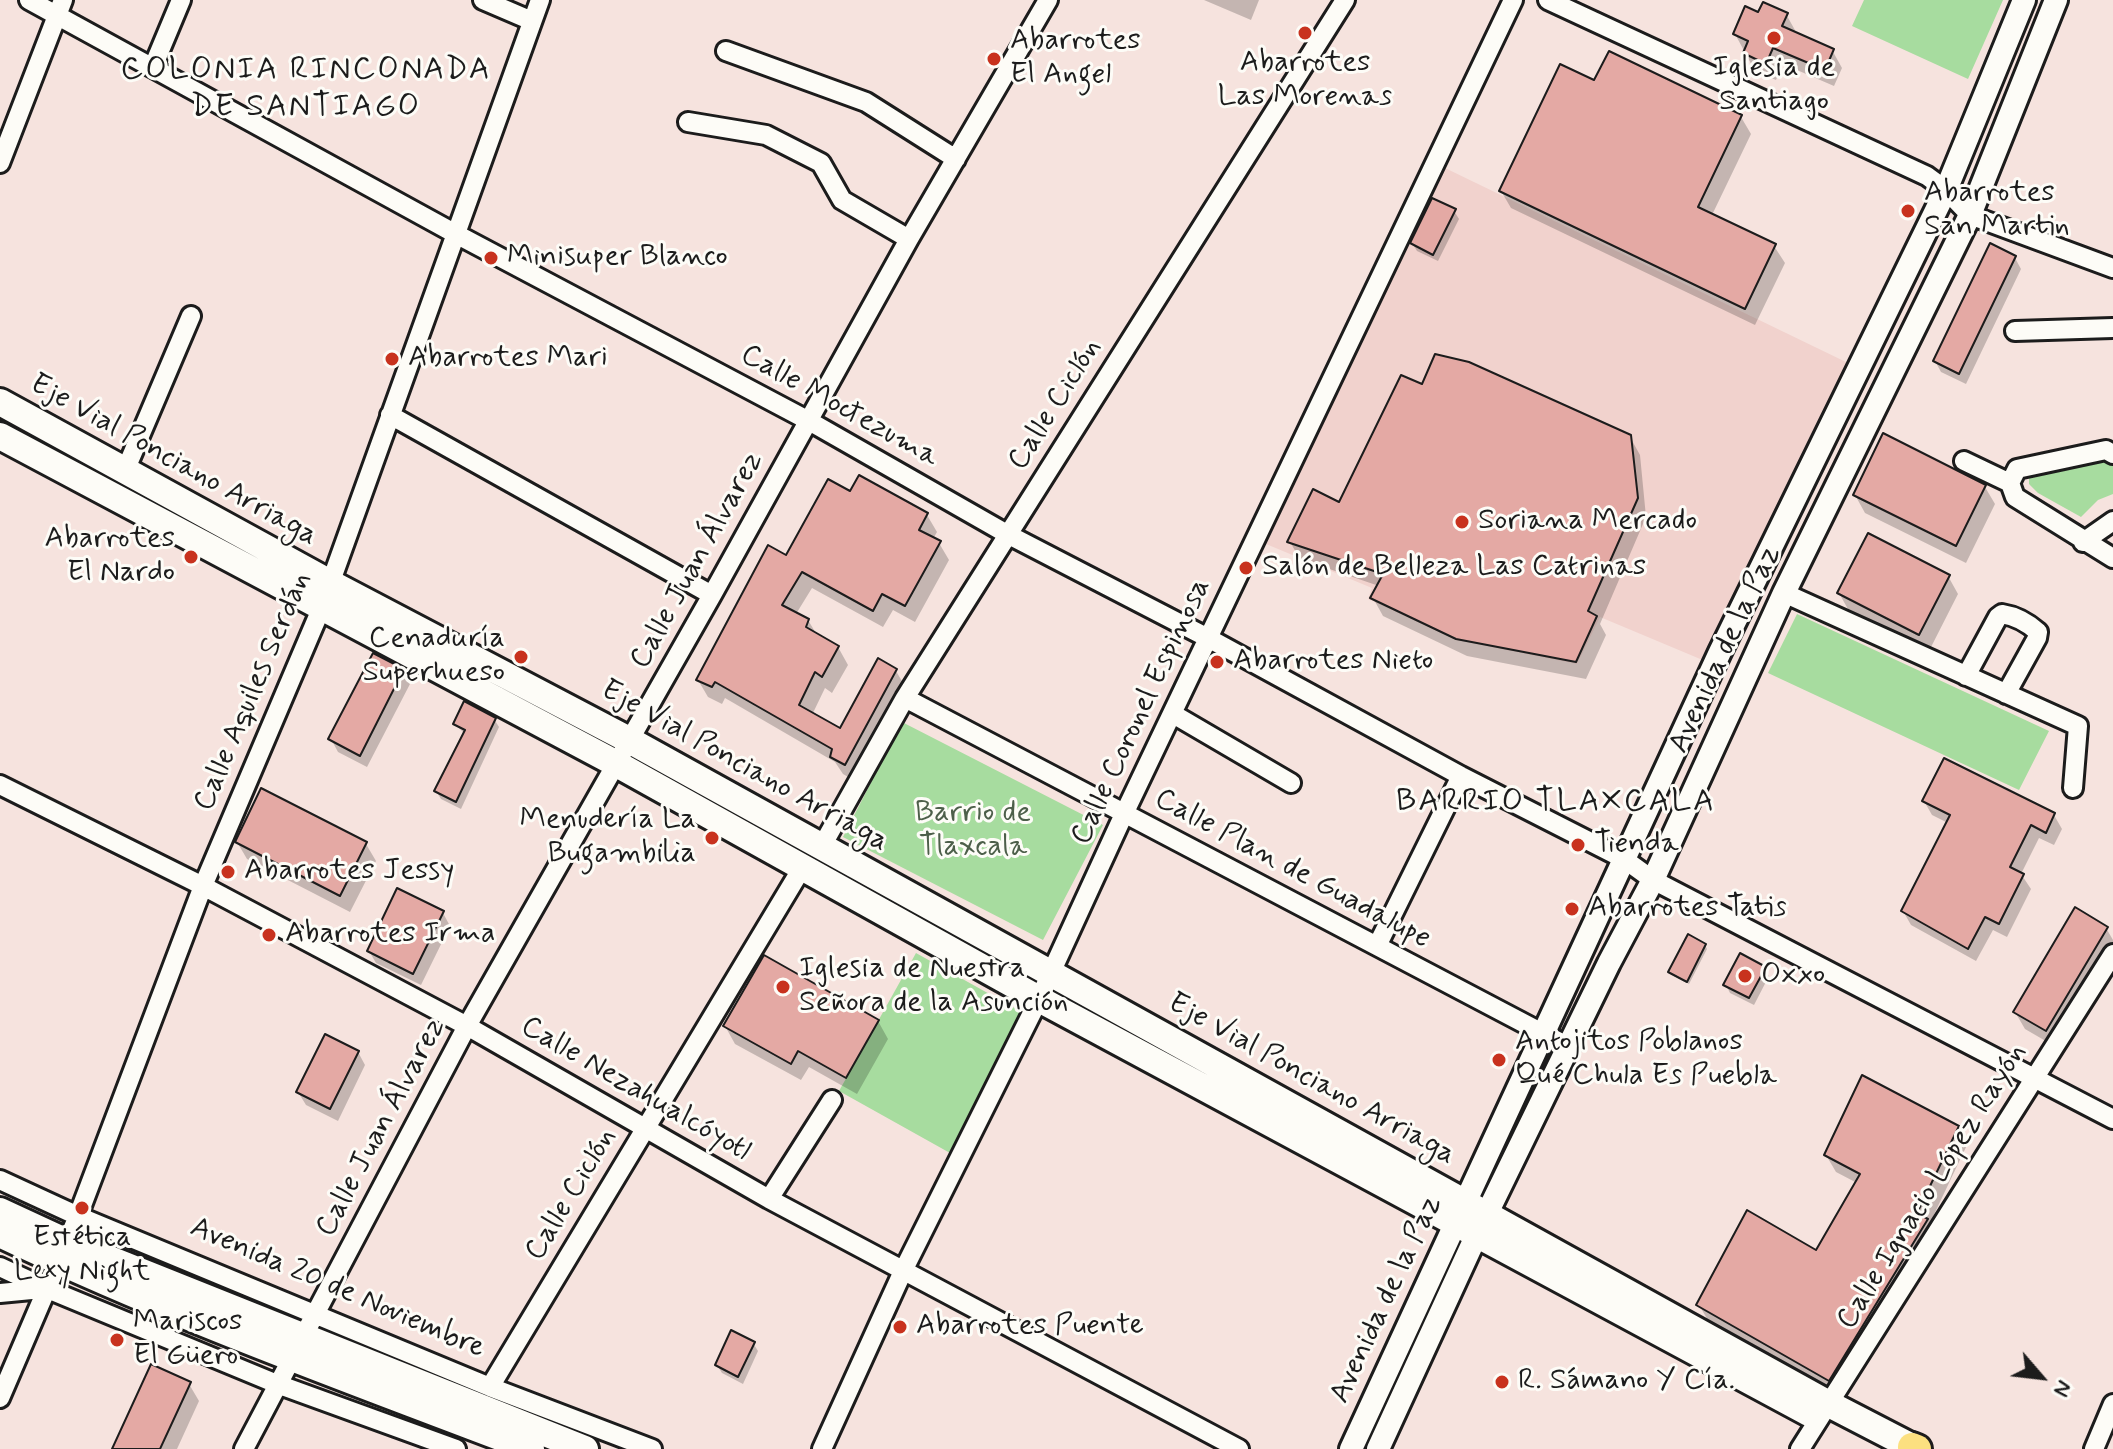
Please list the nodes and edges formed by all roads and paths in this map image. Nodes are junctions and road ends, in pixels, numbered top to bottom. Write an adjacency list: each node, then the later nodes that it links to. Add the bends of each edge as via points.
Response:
1 (29, 0): 11 (street, Calle Moctezuma)
2 (181, 0): 14 (street)
3 (483, 0): 12 (street)
4 (540, 0): 12 (street, Calle Aquiles Serdán)
5 (1345, 0): 35 (street, Calle Ciclón)
6 (1513, 0): 42 (street, Calle Coronel Espinosa)
7 (1548, 0): 18 (street, via 1927,176)
8 (2024, 0): 18 (street, Avenida de la Paz)
9 (2056, 0): 19 (street, Avenida de la Paz)
10 (1046, 1): 16 (street, Calle Juan Álvarez)
11 (60, 7): 14 (street, Calle Moctezuma); 17 (street)
12 (532, 21): 20 (street, Calle Aquiles Serdán)
13 (726, 51): 16 (street, via 866,102)
14 (153, 67): 20 (street, Calle Moctezuma)
15 (688, 122): 21 (street, via 766,135 821,163 842,200)
16 (956, 159): 21 (street, Calle Juan Álvarez)
17 (0, 163)
18 (1946, 190): 19 (street); 55 (street, Avenida de la Paz)
19 (1970, 215): 22 (street); 39 (street, Avenida de la Paz)
20 (454, 233): 27 (street, Calle Aquiles Serdán); 28 (street, Calle Moctezuma)
21 (909, 239): 28 (street, Calle Juan Álvarez)
22 (2113, 268)
23 (191, 316): 32 (street)
24 (2113, 328): 25 (street)
25 (2015, 331)
26 (0, 402): 32 (main road, Eje Vial Ponciano Arriaga)
27 (390, 415): 38 (street, Calle Aquiles Serdán); 40 (street)
28 (809, 421): 35 (street, Calle Moctezuma); 40 (street, Calle Juan Álvarez)
29 (0, 436): 41 (main road, Eje Vial Ponciano Arriaga)
30 (2113, 454): 33 (street, via 2106,450 2017,469)
31 (1964, 461): 33 (street)
32 (125, 471): 38 (main road, Eje Vial Ponciano Arriaga)
33 (2010, 483): 36 (street, via 2015,497)
34 (2113, 521): 36 (street)
35 (1007, 534): 42 (street, Calle Moctezuma); 45 (street, Calle Ciclón)
36 (2083, 542): 37 (street)
37 (2113, 558)
38 (330, 583): 41 (street, Calle Aquiles Serdán); 47 (main road, Eje Vial Ponciano Arriaga)
39 (1784, 593): 43 (street); 57 (street, Avenida de la Paz)
40 (712, 595): 47 (street, Calle Juan Álvarez)
41 (321, 609): 48 (main road, Eje Vial Ponciano Arriaga); 58 (street, Calle Aquiles Serdán)
42 (1208, 638): 46 (street, Calle Coronel Espinosa); 49 (street, Calle Moctezuma)
43 (1966, 676): 44 (street); 44 (street, via 1998,617 2011,616 2038,632)
44 (2006, 694): 52 (street, via 2078,726)
45 (905, 698): 53 (street, Calle Plan de Guadalupe); 54 (street, Calle Ciclón)
46 (1173, 714): 50 (street); 53 (street, Calle Coronel Espinosa)
47 (629, 740): 48 (street, Calle Juan Álvarez); 54 (main road, Eje Vial Ponciano Arriaga)
48 (615, 763): 56 (main road, Eje Vial Ponciano Arriaga); 65 (street, Calle Juan Álvarez)
49 (1461, 776): 55 (street, Calle Moctezuma); 59 (street)
50 (1291, 783)
51 (0, 785): 58 (street, Calle Nezahualcóyotl)
52 (2073, 788)
53 (1124, 814): 59 (street, Calle Plan de Guadalupe); 63 (street, Calle Coronel Espinosa)
54 (822, 846): 63 (main road, Eje Vial Ponciano Arriaga)
55 (1624, 859): 57 (street, Calle Moctezuma); 60 (street, Avenida de la Paz)
56 (802, 868): 64 (main road, Eje Vial Ponciano Arriaga); 71 (street, Calle Ciclón)
57 (1653, 880): 62 (street, Avenida de la Paz); 68 (street, Calle Moctezuma)
58 (203, 886): 65 (street, Calle Nezahualcóyotl); 75 (street, Calle Aquiles Serdán)
59 (1377, 946): 66 (street, Calle Plan de Guadalupe)
60 (1581, 950): 62 (street); 66 (street, Avenida de la Paz)
61 (2113, 954): 68 (street, Calle Ignacio López Rayón)
62 (1609, 963): 67 (street, Avenida de la Paz)
63 (1051, 973): 64 (street, Calle Coronel Espinosa); 76 (main road, Eje Vial Ponciano Arriaga)
64 (1039, 999): 76 (main road, Eje Vial Ponciano Arriaga); 80 (street, Calle Coronel Espinosa)
65 (467, 1026): 71 (street, Calle Nezahualcóyotl); 83 (street, Calle Juan Álvarez)
66 (1542, 1033): 67 (street, Calle Plan de Guadalupe); 76 (street, Avenida de la Paz)
67 (1569, 1047): 76 (street, Avenida de la Paz)
68 (2035, 1078): 70 (street, Calle Moctezuma); 89 (street, Calle Ignacio López Rayón)
69 (832, 1100): 73 (street)
70 (2113, 1119)
71 (645, 1128): 73 (street, Calle Nezahualcóyotl); 86 (street, Calle Ciclón)
72 (0, 1180): 75 (street, Avenida 20 de Noviembre)
73 (769, 1199): 80 (street, Calle Nezahualcóyotl)
74 (0, 1211): 78 (main road, Avenida 20 de Noviembre)
75 (78, 1216): 78 (street, Calle Aquiles Serdán); 83 (street, Avenida 20 de Noviembre)
76 (1471, 1218): 89 (main road, Eje Vial Ponciano Arriaga); 98 (street, Avenida de la Paz); 99 (street, Avenida de la Paz)
77 (0, 1234): 78 (main road, Avenida 20 de Noviembre)
78 (63, 1252): 81 (street, Calle Aquiles Serdán); 84 (main road, Avenida 20 de Noviembre)
79 (0, 1267): 81 (street)
80 (904, 1269): 96 (street, Calle Coronel Espinosa); 97 (street, Calle Nezahualcóyotl)
81 (45, 1288): 82 (street); 85 (street); 87 (street, Calle Aquiles Serdán)
82 (0, 1293)
83 (316, 1315): 84 (street, Calle Juan Álvarez); 86 (street, Avenida 20 de Noviembre)
84 (298, 1348): 85 (street, Calle Juan Álvarez); 93 (main road, Avenida 20 de Noviembre); 94 (main road, Avenida 20 de Noviembre)
85 (277, 1384): 91 (street, Calle Juan Álvarez); 92 (street)
86 (490, 1387): 95 (street, Avenida 20 de Noviembre)
87 (0, 1398)
88 (2113, 1404): 102 (street)
89 (1824, 1411): 90 (main road, Eje Vial Ponciano Arriaga); 100 (street, Calle Ignacio López Rayón); 101 (main road, Eje Vial Ponciano Arriaga)
90 (1915, 1448)
91 (244, 1449)
92 (456, 1449)
93 (531, 1449)
94 (585, 1449)
95 (652, 1449)
96 (822, 1449)
97 (1239, 1449)
98 (1351, 1449)
99 (1378, 1449)
100 (1800, 1449)
101 (1881, 1449)
102 (2094, 1449)

